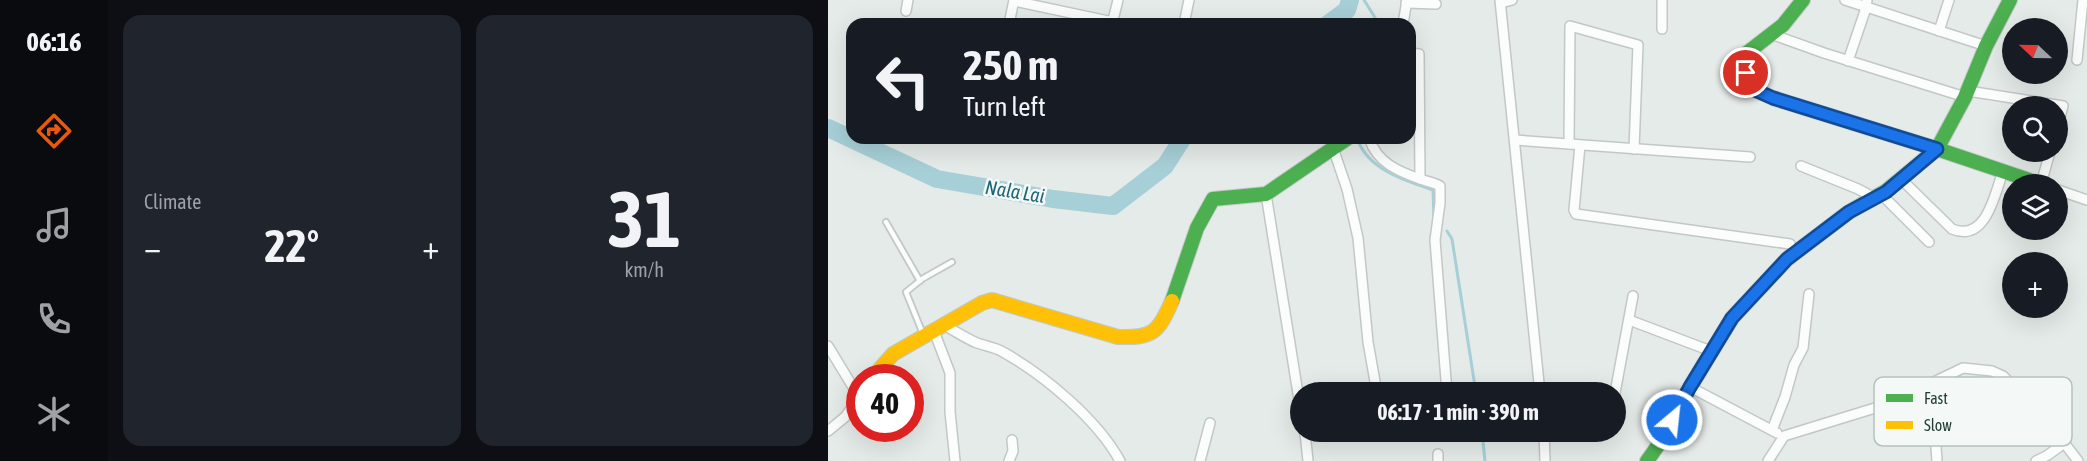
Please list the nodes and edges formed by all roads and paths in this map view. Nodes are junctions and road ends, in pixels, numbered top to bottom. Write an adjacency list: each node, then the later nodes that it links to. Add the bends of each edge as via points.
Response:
1 (908, 0): 16 (street)
2 (1118, 0): 19 (street)
3 (1189, 0): 20 (street)
4 (1512, 0): 12 (street)
5 (1662, 0): 22 (street)
6 (1803, 0): 24 (street)
7 (1845, 0): 15 (street)
8 (1949, 0): 23 (street)
9 (2010, 0): 25 (street)
10 (2083, 0): 27 (street)
11 (1014, 1): 17 (street); 18 (street)
12 (1501, 1): 31 (street)
13 (1406, 2): 14 (street); 21 (street)
14 (1436, 4)
15 (1867, 4): 23 (street); 28 (street)
16 (906, 11)
17 (1010, 18)
18 (1090, 18)
19 (1114, 18)
20 (1185, 18)
21 (1404, 18)
22 (1662, 29)
23 (1939, 31): 25 (street)
24 (1771, 34): 28 (street); 38 (street, via 1739,59 1755,90)
25 (1986, 46): 29 (street)
26 (1416, 54): 43 (street)
27 (2077, 60)
28 (1848, 61): 29 (street)
29 (1966, 94): 30 (street); 38 (street)
30 (2002, 98)
31 (1515, 140): 34 (street); 67 (street)
32 (1339, 144): 36 (street)
33 (1372, 144): 43 (street, via 1381,159)
34 (1569, 144): 35 (street); 37 (street, via 1570,26 1638,45)
35 (1580, 145): 37 (street); 51 (street, via 1576,214)
36 (1333, 148): 45 (street); 65 (street, via 1358,237)
37 (1634, 149): 39 (street)
38 (1937, 149): 41 (street); 44 (street)
39 (1750, 157)
40 (1802, 166): 47 (street)
41 (2003, 171): 42 (street); 44 (street, via 1985,220 1976,229 1958,231)
42 (2012, 174)
43 (1420, 179): 66 (street, via 1440,186 1435,240)
44 (1901, 179): 47 (street)
45 (1266, 194): 57 (street, via 1213,199 1195,232 1184,273 1161,323 1149,335 1118,337 992,300); 64 (street)
46 (2068, 194): 48 (street)
47 (1878, 196): 50 (street); 59 (street, via 1849,212 1787,259 1732,318)
48 (2087, 201)
49 (886, 222): 53 (lane)
50 (1929, 242)
51 (1790, 244)
52 (952, 262): 53 (lane)
53 (920, 281): 57 (lane, via 906,294)
54 (1809, 294): 73 (street, via 1803,348)
55 (1633, 296): 56 (street)
56 (1629, 320): 59 (street); 68 (street)
57 (934, 331): 60 (street); 82 (street, via 950,373); 84 (street, via 1002,351 1080,409)
58 (828, 346): 61 (street)
59 (1711, 351): 69 (street)
60 (883, 364)
61 (846, 375)
62 (1945, 377): 63 (street, via 1964,368 1992,371)
63 (2004, 377)
64 (1296, 382)
65 (1375, 382)
66 (1446, 382)
67 (1539, 382)
68 (1617, 382)
69 (1690, 387): 73 (street); 88 (street)
70 (1874, 408): 75 (street)
71 (846, 416): 74 (street)
72 (1210, 423): 85 (street)
73 (1772, 430): 75 (street)
74 (828, 431)
75 (1784, 436): 89 (street)
76 (1012, 440): 83 (street)
77 (1306, 442): 86 (street)
78 (1544, 442): 87 (street)
79 (1936, 446): 90 (street)
80 (2061, 446): 91 (street)
81 (2065, 446): 92 (street)
82 (956, 461)
83 (1009, 461)
84 (1120, 461)
85 (1200, 461)
86 (1308, 461)
87 (1545, 461)
88 (1647, 461)
89 (1768, 461)
90 (1937, 461)
91 (2036, 461)
92 (2079, 461)

